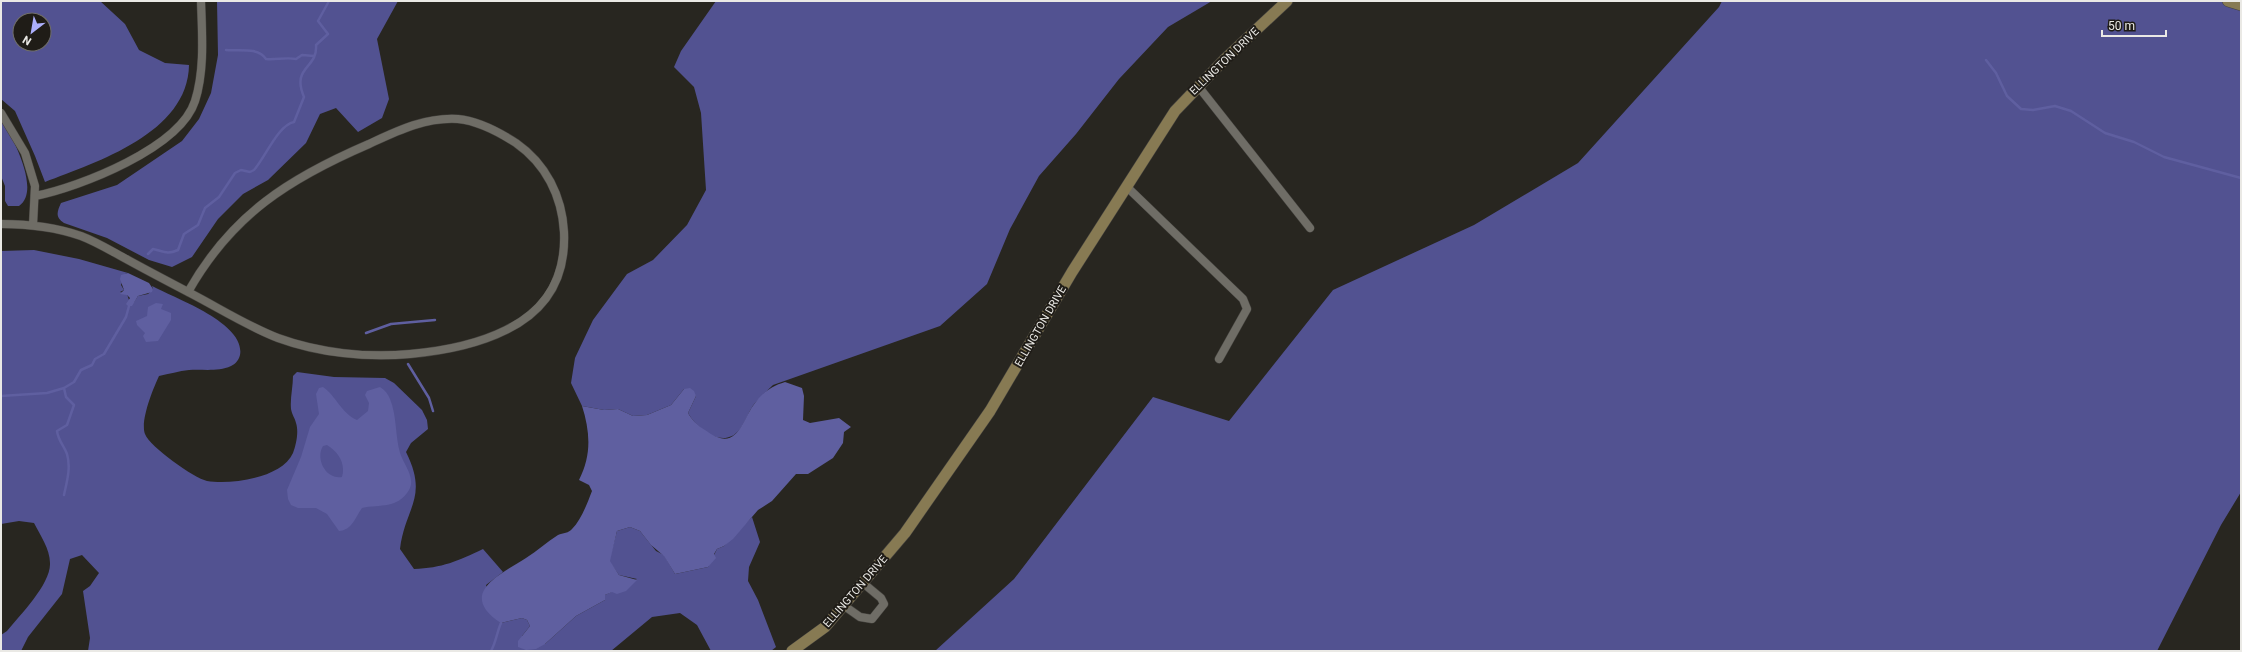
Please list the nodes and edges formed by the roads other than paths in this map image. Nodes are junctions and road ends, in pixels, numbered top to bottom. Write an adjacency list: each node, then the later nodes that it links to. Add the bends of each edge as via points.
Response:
1 (200, 1): 8 (street, via 200,85 192,108 178,127 150,148 99,177)
2 (1287, 1): 5 (street, ELLINGTON DRIVE)
3 (2228, 1): 4 (street)
4 (2241, 5)
5 (1198, 86): 7 (street, ELLINGTON DRIVE, via 1175,111); 11 (street)
6 (1, 113): 8 (street, via 25,153 35,186)
7 (1127, 187): 13 (street, via 1243,299 1246,305 1245,314); 14 (street, ELLINGTON DRIVE, via 1072,272 990,411 905,533)
8 (35, 196): 10 (street)
9 (1, 224): 10 (street)
10 (33, 225): 12 (street, via 84,237)
11 (1310, 228)
12 (188, 292): 12 (street, via 249,325 304,345 372,355 436,353 497,334 517,324 540,307 555,284 563,263 561,206 551,183 533,156 500,133 477,123 459,119 432,120 342,155 292,181 265,200 233,230 205,263)
13 (1220, 359)
14 (863, 583): 15 (street, ELLINGTON DRIVE); 15 (street, via 881,598 884,604 876,615 872,619 864,619)
15 (843, 606): 16 (street, ELLINGTON DRIVE, via 825,627)
16 (792, 651)

